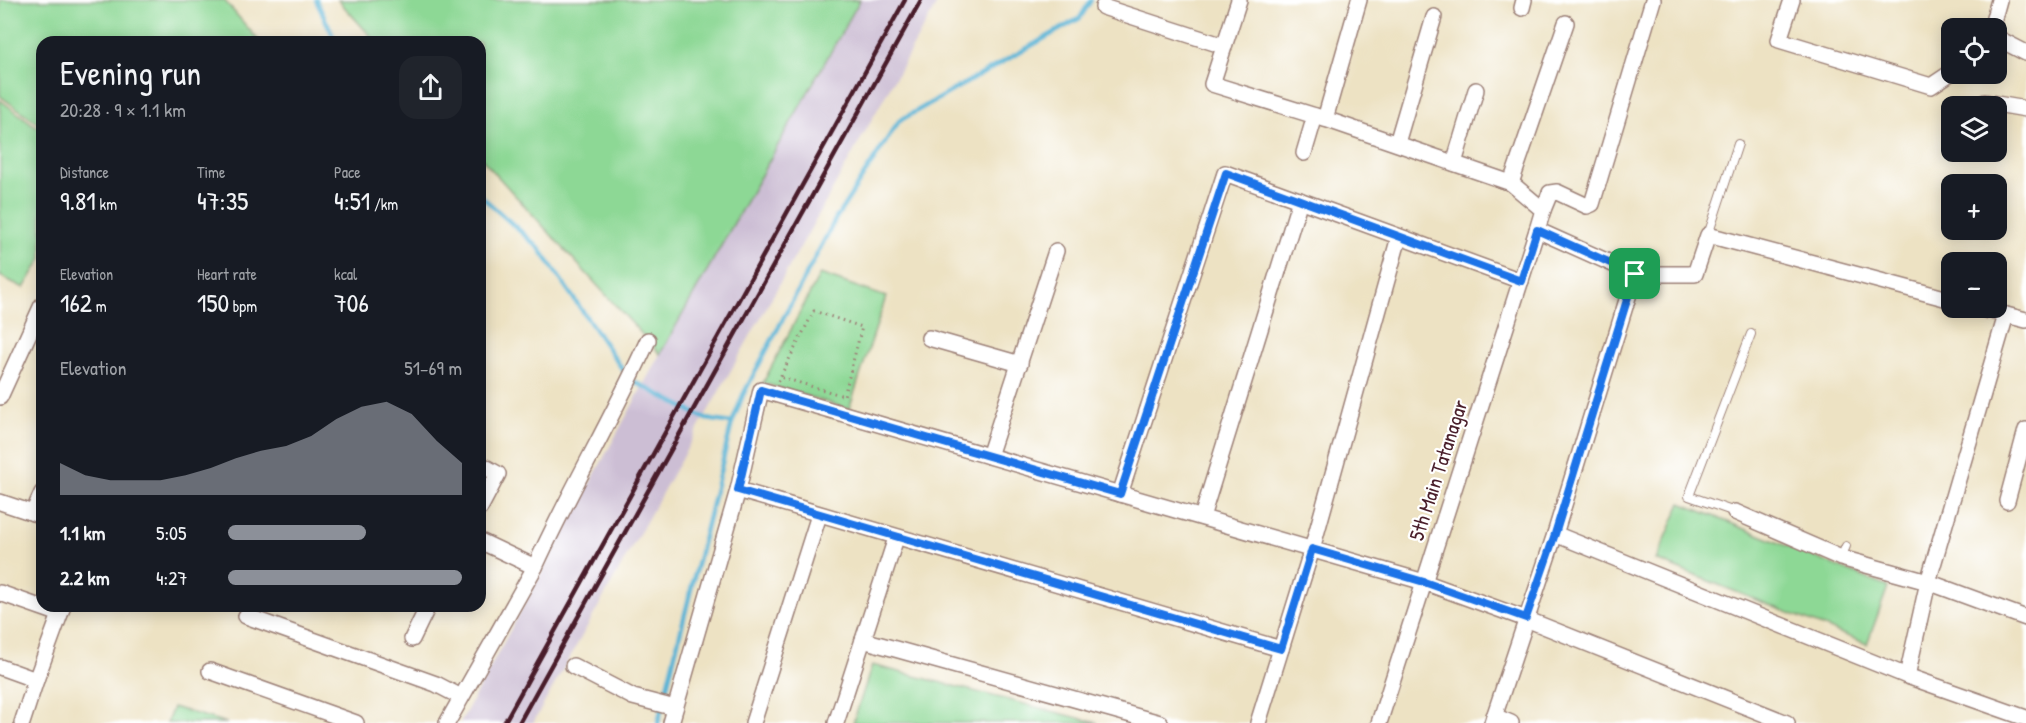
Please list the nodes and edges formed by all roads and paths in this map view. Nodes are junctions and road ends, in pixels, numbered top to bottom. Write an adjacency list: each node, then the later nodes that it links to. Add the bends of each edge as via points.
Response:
1 (1239, 0): 11 (street)
2 (1359, 0): 17 (street)
3 (1653, 0): 24 (street, via 1592,204 1587,206 1557,192 1550,193)
4 (1791, 0): 13 (street, via 1779,40 1931,86)
5 (1999, 0): 8 (street)
6 (1103, 8): 11 (street)
7 (1434, 17): 18 (street)
8 (1994, 18)
9 (1566, 23): 22 (street)
10 (2007, 42): 12 (street)
11 (1224, 46): 17 (street, via 1212,84)
12 (2026, 53)
13 (1941, 79)
14 (1476, 90): 21 (street)
15 (2007, 106): 16 (street)
16 (2026, 110)
17 (1320, 117): 18 (street); 20 (street)
18 (1397, 143): 21 (street)
19 (1738, 144): 26 (lane)
20 (1304, 153)
21 (1454, 163): 22 (street)
22 (1511, 183): 24 (street)
23 (1300, 201): 27 (street); 47 (street, via 1226,173); 54 (street)
24 (1543, 210): 25 (street, 5th Main Tatanagar)
25 (1537, 230): 29 (street); 30 (street, 5th Main Tatanagar)
26 (1708, 235): 29 (street, via 1695,274); 31 (street)
27 (1399, 237): 30 (street); 58 (street)
28 (1056, 251): 39 (street)
29 (1635, 274): 55 (street)
30 (1521, 281): 60 (street, 5th Main Tatanagar)
31 (1941, 297)
32 (2007, 315): 35 (street)
33 (36, 318): 42 (street)
34 (2005, 318): 61 (street)
35 (2026, 320)
36 (1750, 334): 51 (lane, via 1689,496)
37 (929, 338): 39 (street)
38 (648, 340): 59 (street)
39 (1020, 364): 44 (street)
40 (780, 377): 40 (path, via 814,311 862,327 844,396); 41 (path)
41 (772, 394): 44 (street); 46 (street, via 761,390)
42 (0, 397)
43 (2026, 430): 49 (street)
44 (989, 456): 47 (street)
45 (486, 467): 48 (street, via 498,474)
46 (738, 490): 53 (street); 78 (street)
47 (1120, 494): 54 (street)
48 (486, 497)
49 (2007, 501)
50 (0, 502): 52 (street)
51 (1735, 512): 61 (street)
52 (36, 513)
53 (819, 515): 56 (street); 84 (street)
54 (1202, 518): 58 (street)
55 (1555, 534): 67 (street); 75 (street)
56 (896, 538): 70 (street); 71 (street)
57 (486, 544): 59 (street)
58 (1312, 549): 60 (street); 71 (street)
59 (535, 567): 77 (street)
60 (1424, 582): 67 (street); 88 (street, 5th Main Tatanagar)
61 (1928, 582): 68 (street); 75 (street)
62 (0, 592): 63 (street)
63 (36, 603)
64 (60, 612): 76 (street)
65 (425, 612): 69 (street)
66 (246, 616): 77 (street, via 436,684)
67 (1526, 618): 80 (street); 90 (street)
68 (2026, 618)
69 (412, 639)
70 (863, 640): 85 (street); 86 (street)
71 (1281, 649): 87 (street)
72 (573, 666): 78 (street)
73 (0, 667): 76 (street)
74 (210, 671): 82 (street)
75 (1906, 676): 79 (street)
76 (36, 680): 81 (street)
77 (461, 697): 83 (street)
78 (673, 716)
79 (2026, 718)
80 (1493, 720): 89 (street)
81 (22, 723)
82 (356, 723)
83 (447, 723)
84 (753, 723)
85 (836, 723)
86 (1160, 723)
87 (1258, 723)
88 (1379, 723)
89 (1510, 723)
90 (1787, 723)

